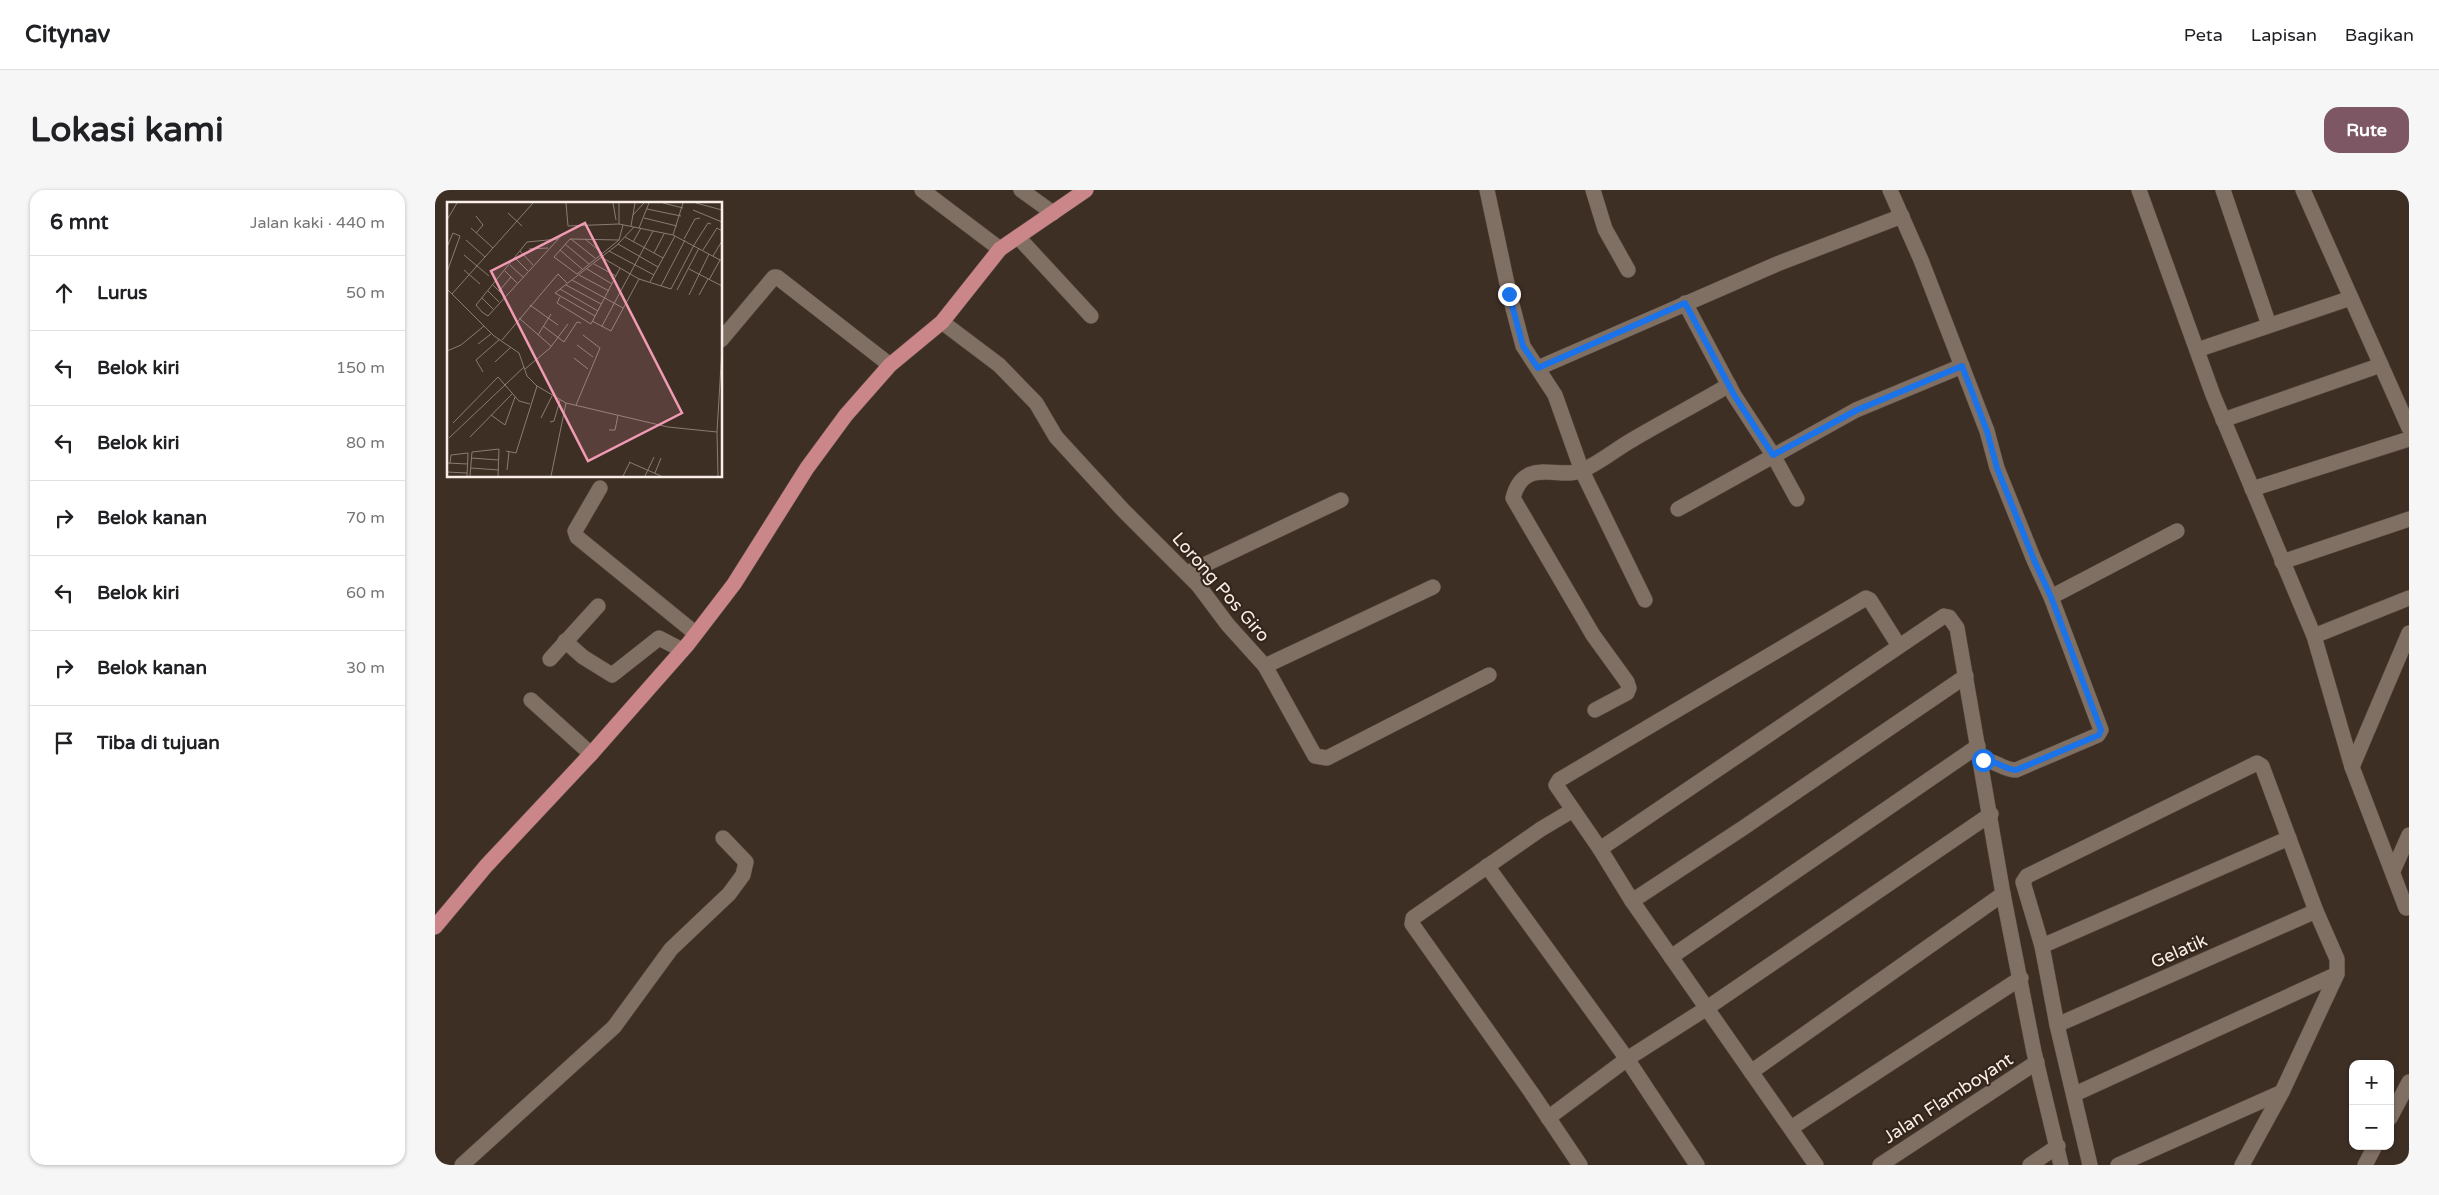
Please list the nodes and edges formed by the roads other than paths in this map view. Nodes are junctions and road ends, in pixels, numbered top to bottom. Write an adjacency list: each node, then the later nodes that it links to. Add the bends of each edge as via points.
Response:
1 (922, 190): 13 (street)
2 (1021, 190): 10 (street)
3 (1086, 190): 10 (main road)
4 (1487, 190): 25 (street, via 1523,346)
5 (1593, 190): 14 (street, via 1605,229)
6 (1890, 190): 11 (street)
7 (2139, 190): 21 (street)
8 (2223, 190): 19 (street)
9 (2303, 190): 15 (street)
10 (1053, 213): 12 (main road)
11 (1902, 216): 16 (street); 24 (street)
12 (1019, 237): 13 (main road); 17 (street)
13 (1000, 249): 18 (main road)
14 (1628, 270)
15 (2351, 298): 19 (street); 23 (street)
16 (1685, 303): 25 (street); 26 (street)
17 (1091, 316)
18 (942, 322): 22 (main road); 40 (street, Lorong Pos Giro, via 1005,371 1036,403 1055,437)
19 (2269, 325): 21 (street)
20 (723, 338): 22 (street, via 777,276)
21 (2197, 350): 27 (street)
22 (890, 365): 47 (main road, via 846,415 807,468 734,584)
23 (2381, 365): 27 (street); 28 (street)
24 (1962, 366): 30 (street, via 1857,410); 42 (street, via 1987,431 1997,468)
25 (1538, 368): 31 (street, via 1555,395)
26 (1729, 385): 30 (street); 31 (street)
27 (2223, 420): 33 (street)
28 (2409, 428)
29 (2409, 439): 33 (street)
30 (1773, 455): 34 (street); 36 (street)
31 (1582, 471): 44 (street); 57 (street, via 1537,472 1523,478 1513,498 1593,635 1627,682 1627,693)
32 (599, 488): 47 (street, via 575,531 577,537)
33 (2252, 489): 39 (street)
34 (1797, 499)
35 (1341, 500): 40 (street)
36 (1678, 509)
37 (2409, 519): 39 (street)
38 (2177, 531): 42 (street)
39 (2282, 562): 48 (street)
40 (1187, 573): 53 (street, Lorong Pos Giro)
41 (1433, 587): 53 (street)
42 (2051, 597): 58 (street, via 2100,733 2016,770 2008,770)
43 (2409, 598): 48 (street)
44 (1645, 600)
45 (598, 606): 49 (street)
46 (2409, 632): 60 (street)
47 (695, 633): 51 (main road)
48 (2314, 636): 60 (street)
49 (565, 641): 51 (street, via 612,675 659,638); 52 (street)
50 (1899, 646): 55 (street, via 1944,616 1949,617 1957,628); 61 (street, via 1867,598 1559,780 1557,789); 66 (street)
51 (683, 650): 59 (main road)
52 (550, 659)
53 (1265, 666): 54 (street, Lorong Pos Giro, via 1310,748 1319,758 1327,758)
54 (1489, 675)
55 (1966, 676): 58 (street); 70 (street)
56 (531, 700): 59 (street)
57 (1595, 710)
58 (1980, 753): 62 (street); 75 (street)
59 (591, 754): 73 (main road, via 486,866)
60 (2352, 767): 68 (street)
61 (1573, 810): 66 (street); 67 (street)
62 (1991, 814): 69 (street); 78 (street)
63 (2409, 835): 68 (street)
64 (723, 838): 91 (street, via 746,862 743,875 729,894 671,949 614,1027)
65 (2289, 838): 72 (street); 74 (street); 74 (street, via 2262,766 2252,764 2027,876 2023,886)
66 (1600, 849): 70 (street)
67 (1487, 866): 80 (street); 87 (street, via 1413,918 1412,924)
68 (2393, 871): 71 (street)
69 (2003, 894): 77 (street); 82 (street)
70 (1631, 901): 75 (street)
71 (2406, 908)
72 (2316, 911): 76 (street, via 2337,959); 79 (street, Gelatik)
73 (435, 927)
74 (2042, 946): 79 (street)
75 (1671, 957): 78 (street)
76 (2337, 974): 84 (street); 85 (street)
77 (2021, 978): 81 (street); 88 (street)
78 (1707, 1008): 80 (street); 82 (street)
79 (2057, 1025): 85 (street)
80 (1627, 1059): 87 (street); 93 (street)
81 (2037, 1062): 89 (street); 95 (street, Jalan Flamboyant)
82 (1751, 1072): 88 (street)
83 (2409, 1082): 86 (street)
84 (2282, 1092): 99 (street); 100 (street)
85 (2075, 1094): 98 (street)
86 (2394, 1110)
87 (1548, 1118): 92 (street)
88 (1791, 1128): 94 (street)
89 (2057, 1146): 96 (street); 97 (street)
90 (2373, 1150): 101 (street)
91 (461, 1165)
92 (1580, 1165)
93 (1697, 1165)
94 (1816, 1165)
95 (1880, 1165)
96 (2030, 1165)
97 (2061, 1165)
98 (2090, 1165)
99 (2117, 1165)
100 (2242, 1165)
101 (2365, 1165)

